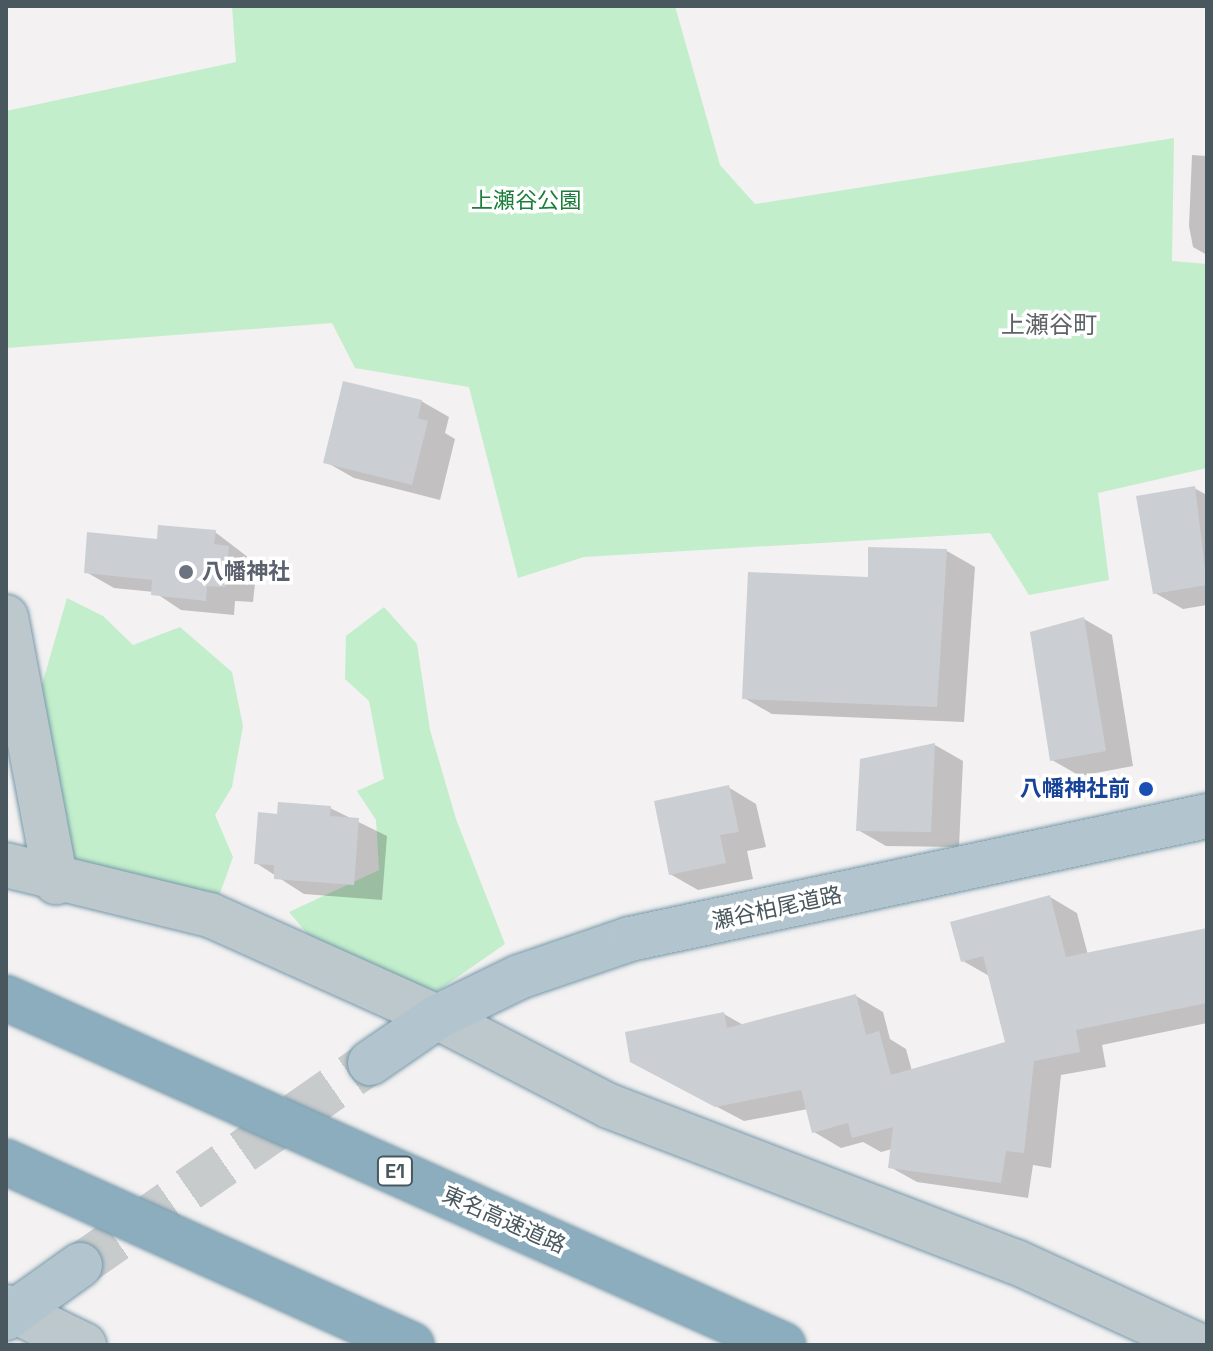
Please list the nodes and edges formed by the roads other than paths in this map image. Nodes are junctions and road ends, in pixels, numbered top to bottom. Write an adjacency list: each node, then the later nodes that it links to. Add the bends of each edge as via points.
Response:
1 (6, 617): 4 (street)
2 (1207, 816): 6 (main road, 瀬谷柏尾道路, via 630,939 519,977)
3 (6, 865): 4 (street)
4 (56, 882): 6 (street, via 210,915)
5 (6, 998): 13 (highway, 東名高速道路 / E1)
6 (437, 1017): 7 (main road, 瀬谷柏尾道路); 14 (street, via 609,1106 1002,1256)
7 (370, 1063)
8 (6, 1162): 12 (highway)
9 (80, 1265): 10 (main road)
10 (9, 1312): 11 (street)
11 (84, 1345)
12 (412, 1345)
13 (783, 1345)
14 (1197, 1345)

